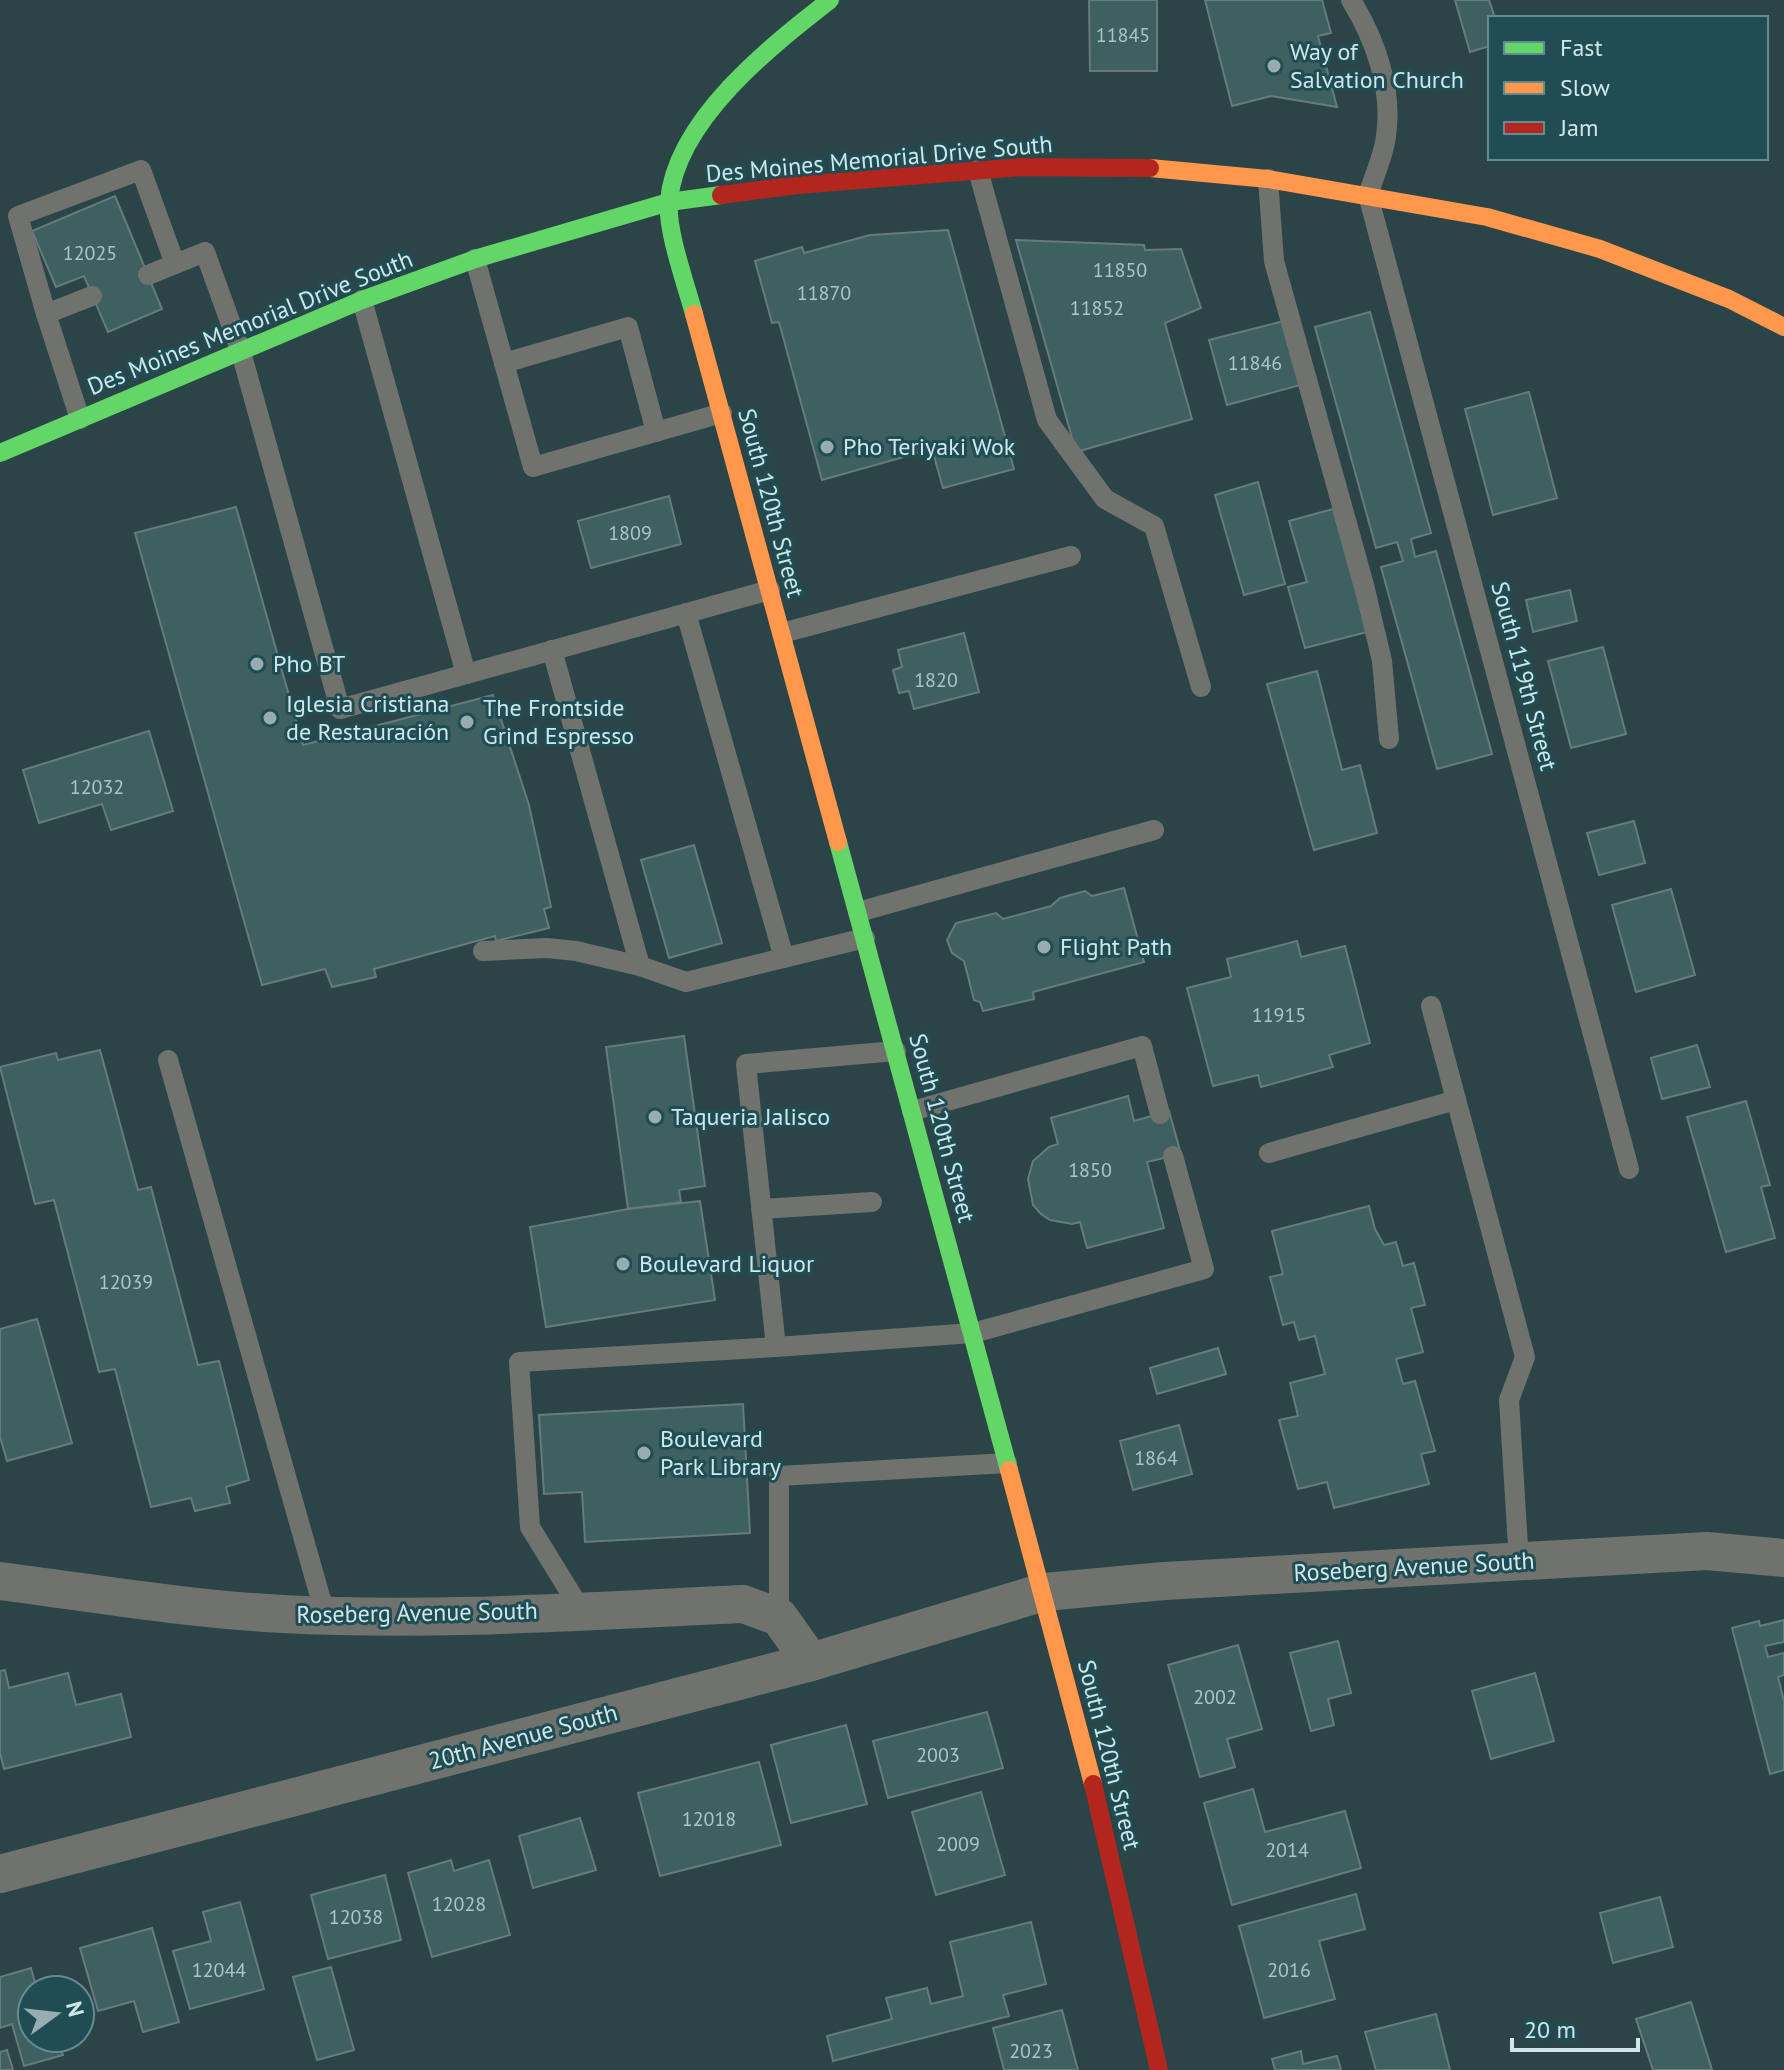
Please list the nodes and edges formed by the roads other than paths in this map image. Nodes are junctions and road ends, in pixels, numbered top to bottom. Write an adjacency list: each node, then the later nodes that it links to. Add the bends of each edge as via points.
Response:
1 (828, 0): 6 (street, via 785,33 729,91 679,158)
2 (1351, 0): 5 (lane, via 1369,30 1388,113 1386,139)
3 (978, 170): 4 (street, Des Moines Memorial Drive South, via 1160,168); 6 (street, Des Moines Memorial Drive South); 26 (lane, via 1047,420 1105,499 1154,526)
4 (1268, 179): 5 (street, Des Moines Memorial Drive South); 27 (lane, via 1274,261 1364,585 1382,661)
5 (1368, 195): 13 (street, Des Moines Memorial Drive South, via 1487,217 1600,249 1729,299); 42 (lane, South 119th Street)
6 (669, 202): 7 (street, Des Moines Memorial Drive South); 16 (street, South 120th Street)
7 (475, 259): 11 (street, Des Moines Memorial Drive South); 15 (lane)
8 (175, 264): 9 (lane); 12 (lane, via 141,170 18,216); 14 (lane, via 205,252)
9 (148, 275)
10 (92, 296): 12 (lane)
11 (362, 300): 14 (street, Des Moines Memorial Drive South); 25 (lane)
12 (46, 314): 17 (lane)
13 (1784, 327)
14 (241, 352): 17 (street, Des Moines Memorial Drive South); 25 (lane, via 340,709)
15 (504, 363): 18 (lane, via 533,467); 18 (lane, via 628,327)
16 (722, 413): 18 (lane); 21 (street, South 120th Street)
17 (80, 419): 19 (street, Des Moines Memorial Drive South)
18 (656, 432)
19 (0, 453)
20 (1071, 556): 23 (lane)
21 (770, 590): 22 (lane); 23 (street, South 120th Street)
22 (686, 613): 24 (lane); 32 (lane)
23 (782, 633): 29 (street, South 120th Street)
24 (552, 650): 25 (lane); 33 (lane)
25 (466, 674)
26 (1201, 687)
27 (1389, 739)
28 (1154, 830): 29 (lane)
29 (858, 912): 30 (street, South 120th Street)
30 (865, 938): 32 (lane); 35 (street, South 120th Street)
31 (483, 951): 33 (lane, via 547,948)
32 (784, 958): 33 (lane, via 686,982)
33 (640, 966)
34 (1431, 1006): 37 (lane)
35 (896, 1051): 38 (street, South 120th Street); 44 (lane, via 746,1064)
36 (168, 1060): 53 (lane)
37 (1456, 1100): 40 (lane); 49 (lane, via 1525,1357 1509,1400)
38 (912, 1111): 39 (lane, via 1142,1046); 45 (street, South 120th Street)
39 (1160, 1114)
40 (1269, 1153)
41 (1173, 1156): 45 (lane, via 1204,1269)
42 (1629, 1169)
43 (872, 1202): 44 (lane)
44 (761, 1209): 46 (lane)
45 (973, 1333): 46 (lane); 47 (street, South 120th Street)
46 (776, 1347): 52 (lane, via 519,1362 530,1527)
47 (1007, 1463): 51 (street, South 120th Street); 54 (lane, via 779,1476)
48 (1784, 1558): 49 (street, Roseberg Avenue South, via 1707,1551)
49 (1519, 1562): 51 (street, Roseberg Avenue South)
50 (0, 1581): 53 (street, Roseberg Avenue South, via 141,1600)
51 (1044, 1592): 55 (street, 20th Avenue South); 57 (street, South 120th Street)
52 (581, 1610): 53 (street, Roseberg Avenue South); 54 (street, Roseberg Avenue South, via 743,1604)
53 (325, 1614)
54 (779, 1617): 55 (street)
55 (811, 1662): 56 (street, 20th Avenue South)
56 (0, 1874)
57 (1159, 2070)

